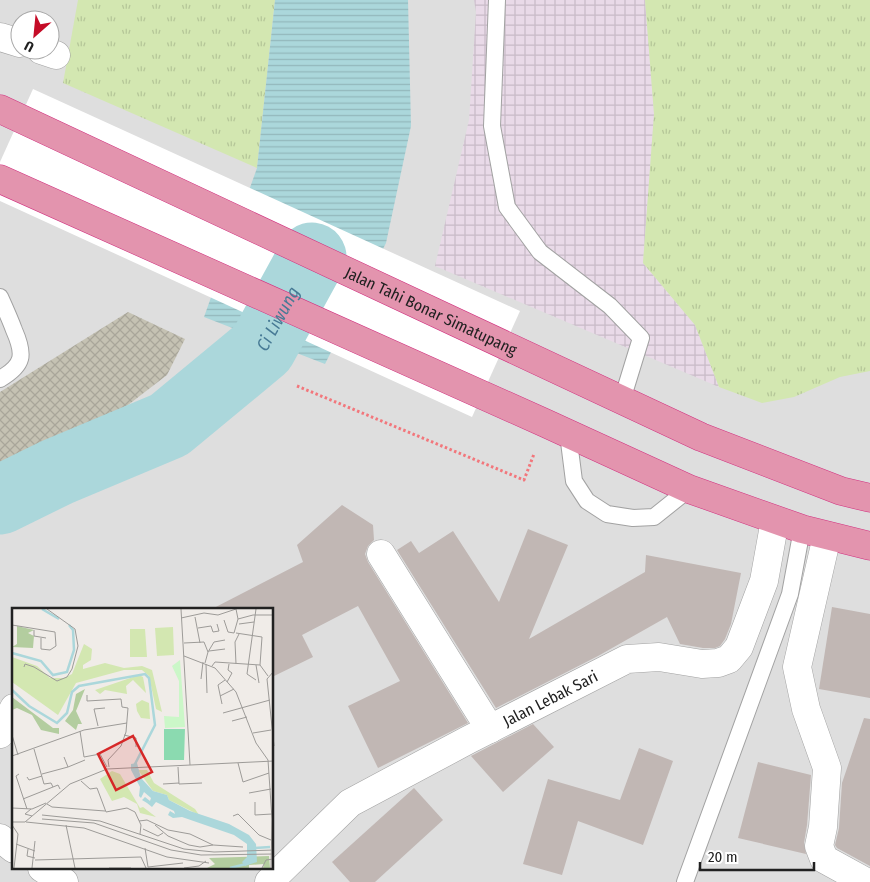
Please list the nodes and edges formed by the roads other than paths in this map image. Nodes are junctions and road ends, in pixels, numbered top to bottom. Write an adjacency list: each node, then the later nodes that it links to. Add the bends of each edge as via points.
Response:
1 (497, 0): 6 (lane, via 492,126 507,207 540,252 610,306 642,338)
2 (11, 114): 6 (highway, Jalan Tahi Bonar Simatupang)
3 (4, 180): 7 (highway)
4 (0, 297): 5 (lane, via 21,345 21,359 12,372)
5 (0, 379)
6 (622, 400): 9 (highway, Jalan Tahi Bonar Simatupang, via 701,437 841,491)
7 (557, 428): 8 (highway); 8 (lane, via 574,481 587,501 607,514 654,517)
8 (689, 489): 10 (highway)
9 (870, 498)
10 (775, 520): 11 (highway); 15 (street, Jalan Lebak Sari, via 764,581 739,647 729,659 702,664 659,657 627,660)
11 (814, 532): 12 (highway); 22 (lane); 23 (street, via 797,667 806,709 826,768 819,846 824,859)
12 (870, 546)
13 (381, 554): 15 (street)
14 (12, 712): 16 (street)
15 (490, 729): 21 (street, Jalan Lebak Sari, via 350,804)
16 (0, 734)
17 (0, 838): 18 (street)
18 (12, 847)
19 (45, 870): 20 (street)
20 (64, 882)
21 (269, 882)
22 (685, 882)
23 (866, 882)

